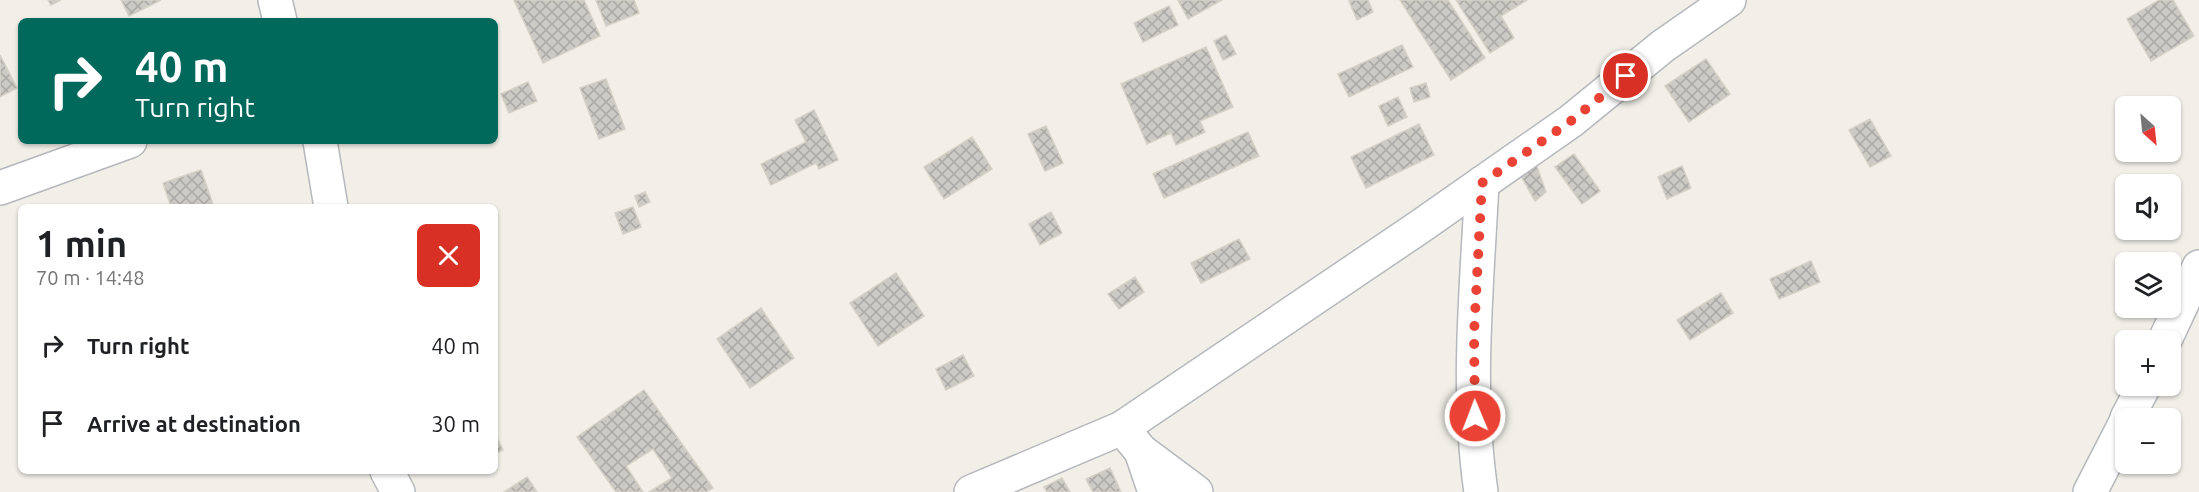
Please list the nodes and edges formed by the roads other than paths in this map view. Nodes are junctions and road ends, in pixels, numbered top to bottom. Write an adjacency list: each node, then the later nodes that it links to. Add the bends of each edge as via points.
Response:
1 (275, 0): 3 (street)
2 (1729, 0): 6 (street, via 1663,46 1571,121)
3 (279, 18)
4 (122, 144): 7 (street)
5 (320, 144): 8 (street)
6 (1482, 183): 11 (street); 18 (street, via 1474,334 1476,457)
7 (0, 188)
8 (330, 204)
9 (2199, 267): 10 (street)
10 (2170, 330)
11 (1132, 439): 15 (street); 16 (street); 17 (street)
12 (2115, 442): 19 (street)
13 (389, 474): 14 (street)
14 (398, 492)
15 (971, 492)
16 (1155, 492)
17 (1197, 492)
18 (1481, 492)
19 (2090, 492)

